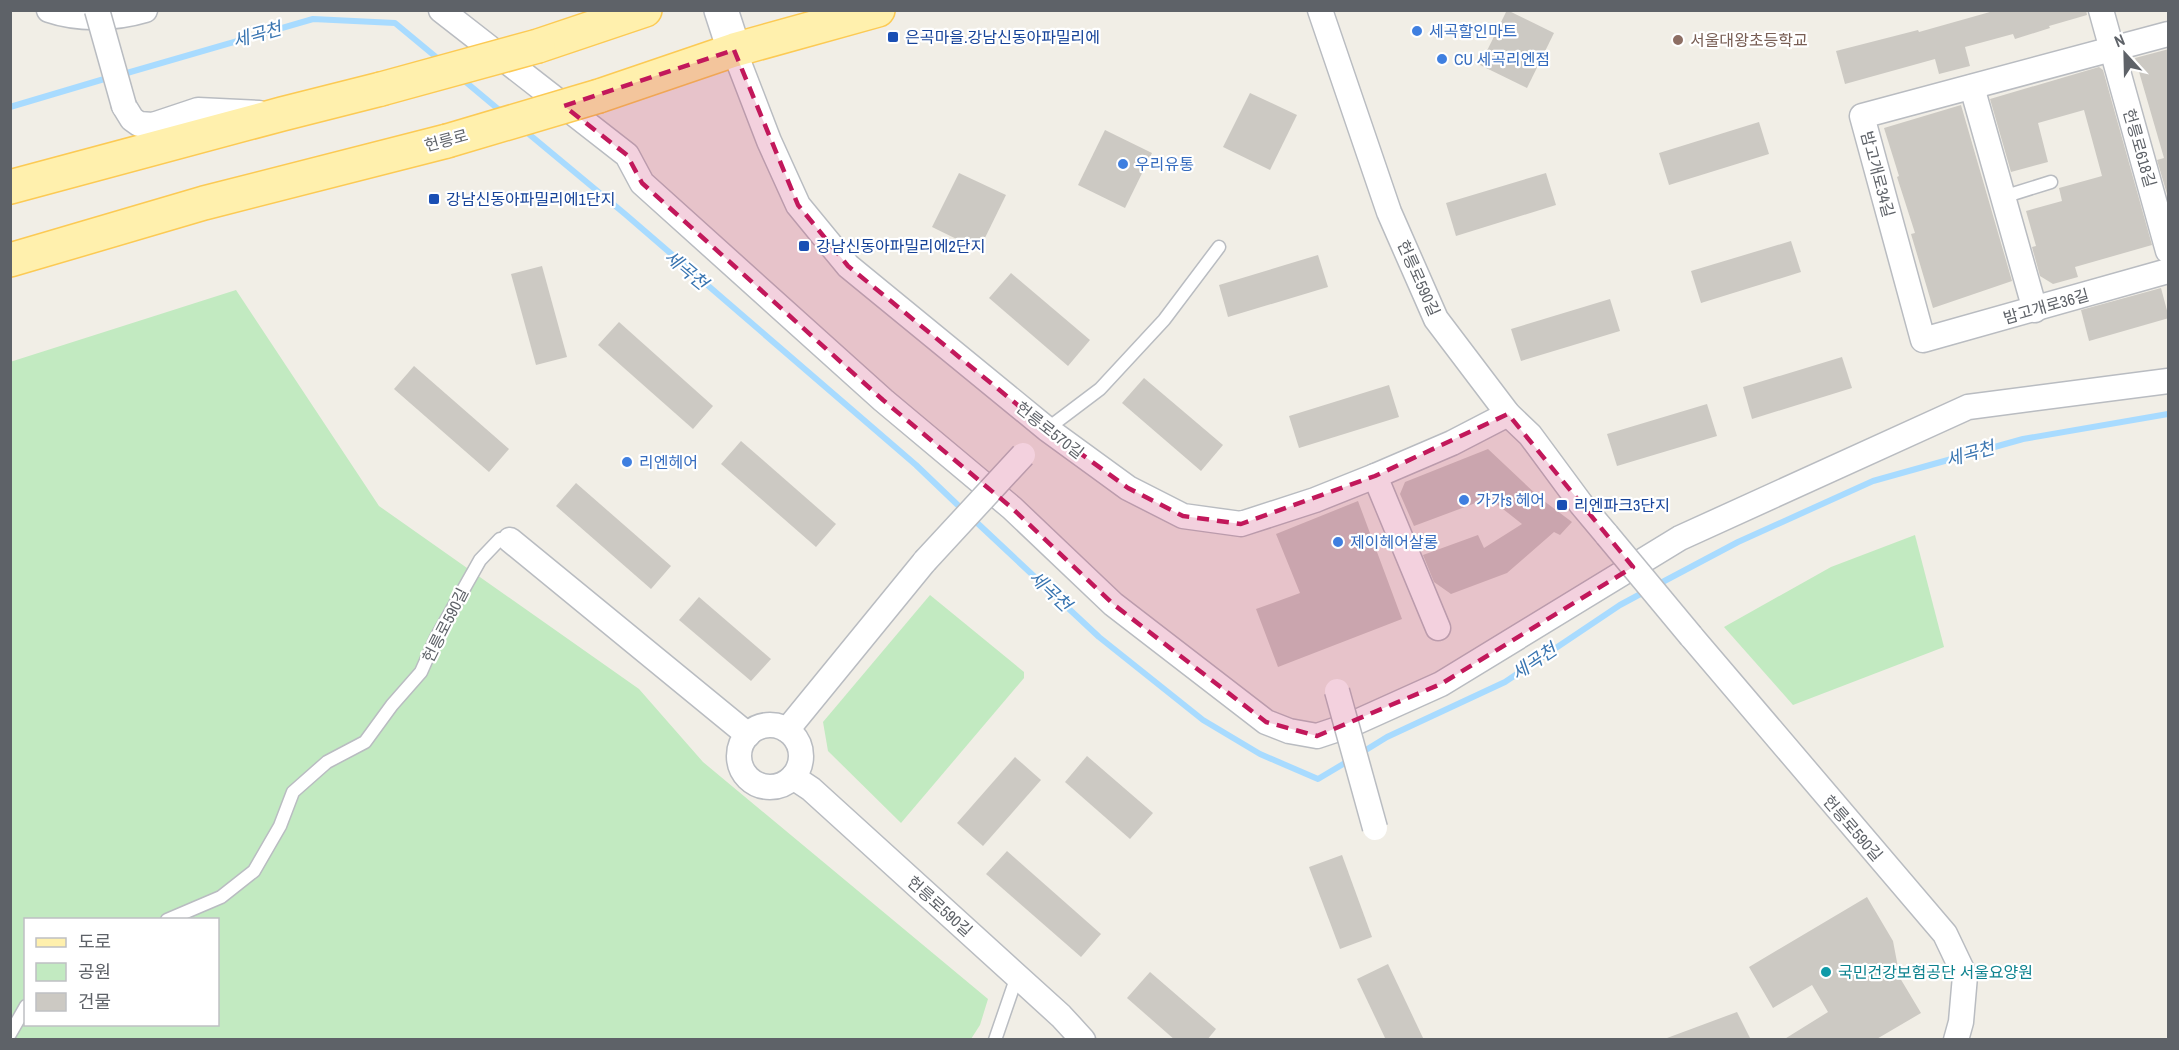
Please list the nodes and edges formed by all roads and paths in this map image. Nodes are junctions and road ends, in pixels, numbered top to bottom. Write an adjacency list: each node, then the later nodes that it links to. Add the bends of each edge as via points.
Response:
1 (49, 10): 3 (street, via 66,16 126,15)
2 (97, 10): 14 (street, bridge, via 124,106 139,124 153,125 198,110)
3 (145, 10)
4 (441, 10): 24 (street, via 627,155 642,183 883,400 1012,508 1113,604 1266,722 1289,731 1317,736 1441,684 1680,538 1968,407)
5 (645, 10): 14 (main road, bridge, via 537,46)
6 (721, 10): 12 (street)
7 (878, 10): 12 (main road, 헌릉로)
8 (1320, 10): 25 (street, 헌릉로590길, via 1389,212 1436,319)
9 (2102, 10): 11 (street, 헌릉로618길)
10 (2169, 34): 11 (street, 밤고개로34길)
11 (2112, 49): 13 (street, 밤고개로34길); 19 (street, 헌릉로618길)
12 (734, 50): 20 (main road, 헌릉로, bridge, via 599,96 447,141 204,203); 26 (street, 헌릉로570길, via 798,205 848,266)
13 (1972, 87): 17 (street); 23 (street, 밤고개로34길, via 1862,116)
14 (282, 114): 16 (main road)
15 (2051, 182): 17 (lane)
16 (10, 187)
17 (2003, 197): 22 (street)
18 (1219, 247): 26 (lane, via 1164,320 1100,389)
19 (2169, 251)
20 (10, 260)
21 (2169, 271): 22 (street, 밤고개로36길)
22 (2035, 310): 23 (street, 밤고개로36길)
23 (1923, 340)
24 (2169, 381)
25 (1508, 414): 27 (street, 헌릉로570길); 41 (street, 헌릉로590길, bridge, via 1530,435 1581,504 1945,934 1965,976)
26 (1047, 429): 27 (street, 헌릉로570길, via 1128,488 1184,516 1229,523 1241,524); 31 (street, bridge, via 925,561)
27 (1375, 476): 29 (street)
28 (510, 540): 32 (street, 헌릉로590길); 35 (lane, 헌릉로590길, via 500,539 480,560 421,672 365,742 327,762 293,792 280,826 254,871 221,897)
29 (1438, 628)
30 (1337, 691): 34 (street, bridge)
31 (787, 730): 32 (street, via 766,726); 33 (street, via 801,748 799,768)
32 (748, 735): 33 (street, via 739,754 748,778 767,787)
33 (793, 777): 36 (street, 헌릉로590길)
34 (1375, 828)
35 (172, 918)
36 (1017, 976): 39 (lane); 40 (street, 헌릉로590길)
37 (24, 1010): 38 (lane)
38 (10, 1034)
39 (995, 1040)
40 (1083, 1040)
41 (1956, 1040)

